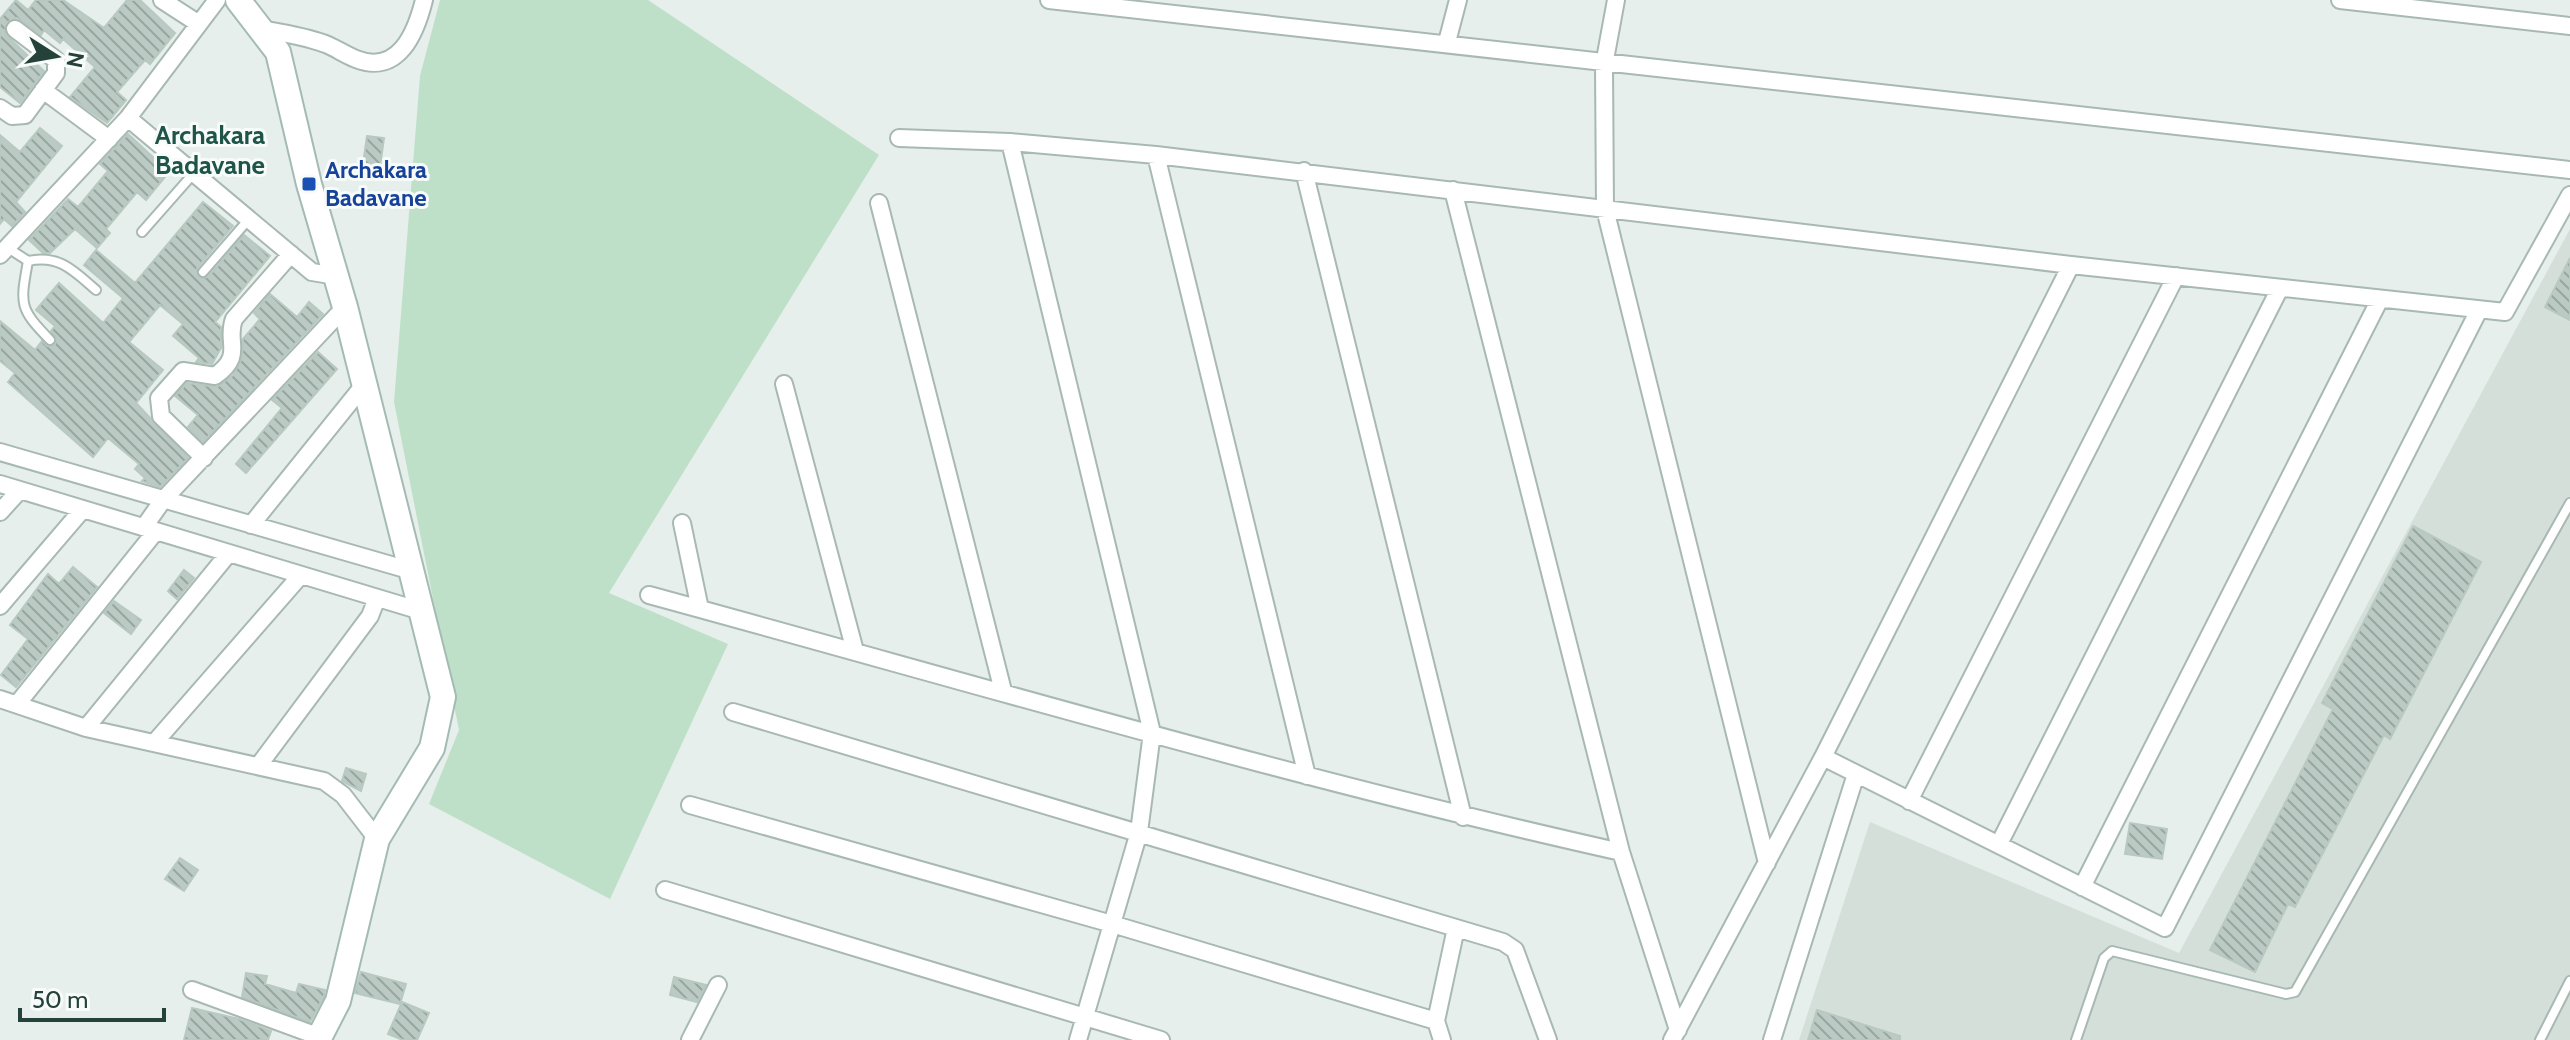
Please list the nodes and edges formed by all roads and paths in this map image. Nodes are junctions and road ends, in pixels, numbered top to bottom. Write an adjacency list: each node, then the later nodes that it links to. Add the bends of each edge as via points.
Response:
1 (162, 0): 9 (street)
2 (217, 0): 9 (street)
3 (238, 0): 36 (street, via 278,52)
4 (424, 0): 12 (street, via 416,33 406,48 376,63)
5 (1049, 0): 13 (street)
6 (1458, 0): 13 (street)
7 (1616, 0): 14 (street)
8 (2340, 0): 10 (street)
9 (199, 24): 17 (street)
10 (2570, 26)
11 (15, 29): 15 (street, via 56,60 56,73)
12 (267, 30)
13 (1447, 42): 14 (street)
14 (1604, 65): 22 (street); 28 (street)
15 (43, 90): 16 (street, via 25,115 12,116); 19 (street)
16 (0, 108)
17 (128, 118): 19 (street); 24 (street)
18 (899, 138): 20 (street)
19 (109, 139): 31 (street)
20 (1010, 142): 21 (street); 71 (street)
21 (1156, 155): 23 (street); 76 (street)
22 (2570, 170)
23 (1304, 171): 25 (street); 79 (street)
24 (194, 172): 29 (street); 30 (lane)
25 (1453, 190): 28 (street); 83 (street)
26 (2570, 195): 42 (street, via 2505,312)
27 (879, 203): 66 (street)
28 (1605, 209): 34 (street); 84 (street)
29 (249, 218): 32 (street); 35 (lane)
30 (142, 232)
31 (3, 249): 33 (lane)
32 (291, 254): 36 (street, via 315,274); 47 (street, via 234,319 235,349 228,365 215,376 183,371 159,398 161,416)
33 (28, 261): 39 (lane, via 50,258 67,265); 43 (lane, via 21,299 24,313)
34 (2071, 265): 37 (street); 73 (street)
35 (203, 272)
36 (336, 276): 41 (street)
37 (2176, 276): 38 (street); 77 (street)
38 (2280, 288): 40 (street); 82 (street)
39 (96, 290)
40 (2380, 299): 42 (street); 85 (street)
41 (345, 307): 45 (street); 47 (street)
42 (2479, 310): 85 (street, via 2165,928)
43 (50, 340)
44 (784, 384): 65 (street)
45 (363, 386): 55 (street); 58 (street)
46 (0, 452): 50 (street)
47 (204, 458): 50 (street)
48 (0, 484): 49 (street)
49 (20, 490): 52 (street); 53 (street)
50 (163, 500): 55 (street); 56 (street)
51 (2570, 503): 102 (lane, via 2295,992 2112,951 2104,958)
52 (83, 509): 56 (street); 62 (street)
53 (0, 512)
54 (682, 523): 63 (street)
55 (251, 525): 58 (street)
56 (150, 529): 57 (street); 68 (street)
57 (229, 553): 59 (street); 70 (street)
58 (412, 571): 64 (street)
59 (301, 575): 61 (street); 72 (street)
60 (649, 595): 63 (street)
61 (377, 598): 64 (street); 74 (street, via 370,616)
62 (0, 606)
63 (700, 609): 65 (street)
64 (421, 611): 81 (street, via 443,697 432,748)
65 (855, 651): 66 (street)
66 (1003, 691): 71 (street)
67 (0, 699): 68 (street)
68 (18, 703): 70 (street)
69 (733, 712): 80 (street)
70 (86, 728): 72 (street)
71 (1152, 733): 76 (street); 80 (street)
72 (155, 742): 74 (street)
73 (1823, 757): 75 (street); 84 (street)
74 (259, 765): 81 (street, via 324,781 343,795)
75 (1856, 774): 77 (street); 101 (street)
76 (1307, 776): 79 (street)
77 (1909, 801): 82 (street)
78 (690, 805): 87 (street)
79 (1463, 817): 83 (street)
80 (1139, 832): 87 (street); 88 (street)
81 (377, 839): 95 (street, via 338,1001)
82 (1999, 844): 85 (street)
83 (1621, 852): 94 (street)
84 (1767, 863): 94 (street)
85 (2082, 887)
86 (665, 890): 92 (street)
87 (1112, 924): 92 (street); 93 (street)
88 (1456, 928): 93 (street); 100 (street, via 1515,950)
89 (2570, 981): 103 (lane)
90 (718, 985): 96 (street)
91 (192, 990): 95 (street)
92 (1084, 1018): 97 (street); 98 (street)
93 (1436, 1021): 99 (street)
94 (1675, 1035)
95 (319, 1039)
96 (690, 1040)
97 (1078, 1040)
98 (1161, 1040)
99 (1442, 1040)
100 (1548, 1040)
101 (1772, 1040)
102 (2076, 1040)
103 (2540, 1040)

